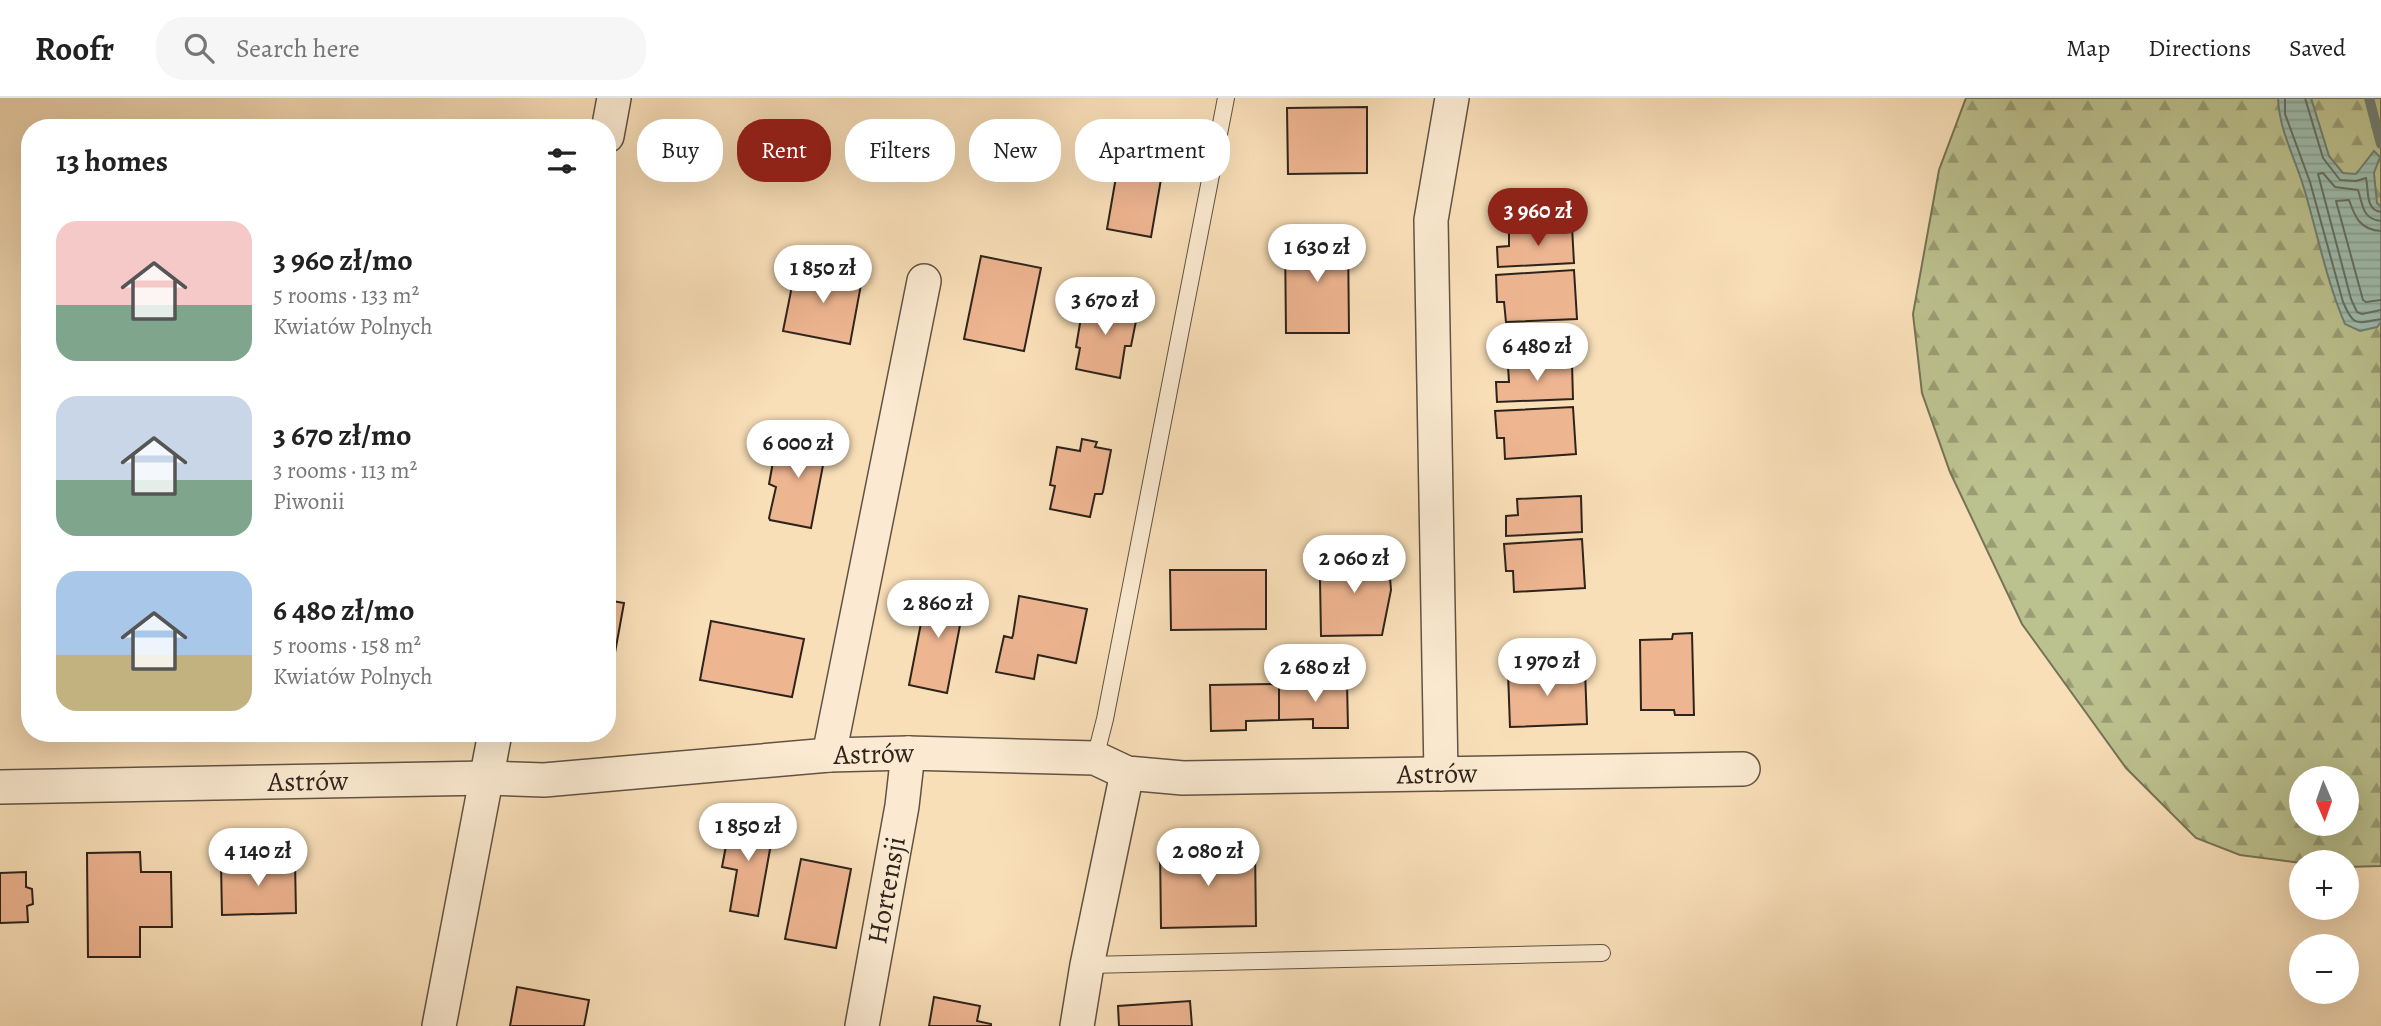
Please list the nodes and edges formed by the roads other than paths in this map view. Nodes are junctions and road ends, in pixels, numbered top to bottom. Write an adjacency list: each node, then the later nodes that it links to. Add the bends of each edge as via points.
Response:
1 (614, 98): 4 (street)
2 (1226, 98): 9 (lane)
3 (1451, 98): 12 (street, via 1431,220)
4 (610, 119)
5 (924, 281): 8 (street)
6 (493, 742): 13 (street)
7 (908, 753): 8 (street, Astrów); 9 (street, Astrów); 18 (street, Hortensji)
8 (829, 755): 13 (street, Astrów, via 544,780)
9 (1095, 758): 11 (street, Astrów)
10 (1744, 769): 12 (street, Astrów)
11 (1127, 773): 12 (street, Astrów, via 1183,778); 16 (street)
12 (1441, 774)
13 (487, 778): 14 (street, Astrów); 17 (street)
14 (0, 787)
15 (1602, 953): 16 (lane)
16 (1087, 965): 19 (street)
17 (439, 1026)
18 (862, 1026)
19 (1077, 1026)

